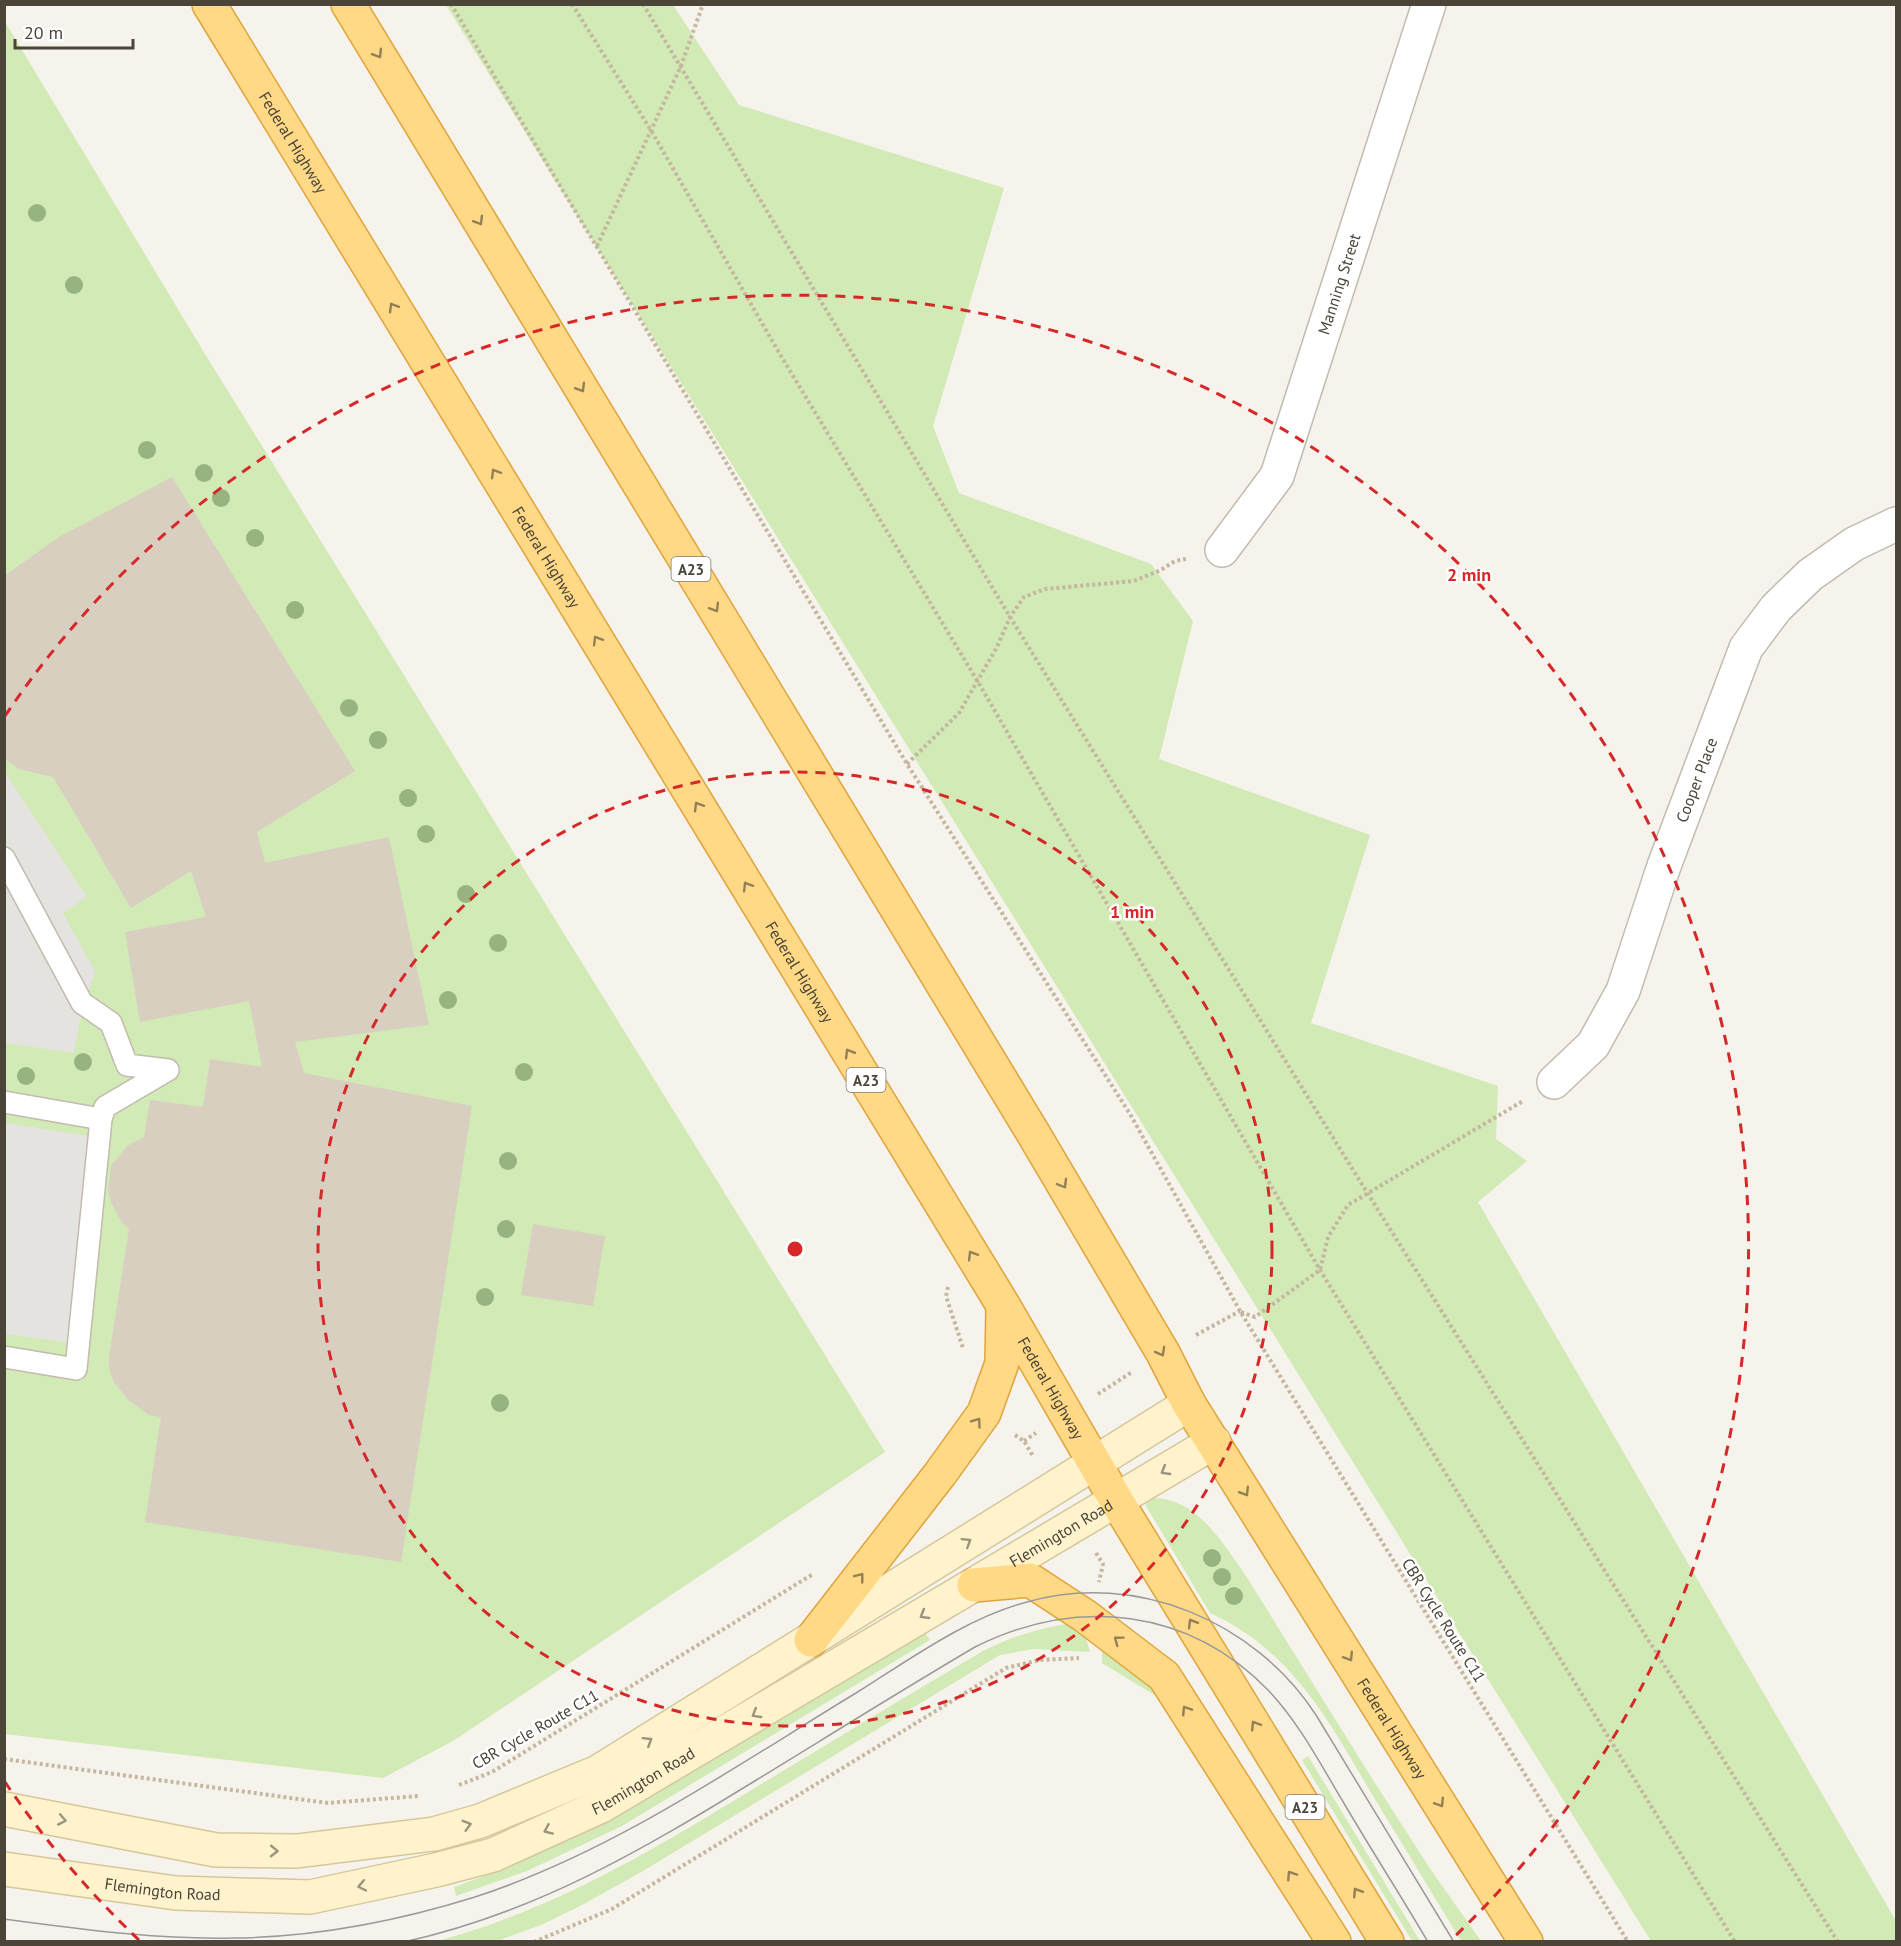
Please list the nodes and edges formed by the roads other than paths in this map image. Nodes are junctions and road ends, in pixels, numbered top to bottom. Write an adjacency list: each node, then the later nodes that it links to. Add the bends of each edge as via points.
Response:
1 (209, 4): 10 (highway, Federal Highway / A23, one-way to 1)
2 (348, 4): 12 (highway, Federal Highway / A23, one-way to 12, via 1034,1133)
3 (1429, 4): 5 (street, Manning Street, via 1277,476)
4 (1896, 524): 7 (street, Cooper Place, via 1854,544 1810,575 1776,608 1746,648 1664,866 1623,992 1593,1045)
5 (1222, 550)
6 (4, 858): 9 (lane, via 82,1003 111,1023 127,1065 168,1070 105,1107)
7 (1554, 1082)
8 (4, 1102): 9 (lane)
9 (101, 1119): 11 (lane, via 76,1369)
10 (1003, 1305): 14 (highway, Federal Highway / A23); 17 (highway, one-way to 10, via 984,1413 1002,1363)
11 (4, 1357)
12 (1189, 1404): 13 (highway, Federal Highway / A23); 14 (main road, Flemington Road)
13 (1214, 1442): 15 (main road, Flemington Road, one-way to 15); 22 (highway, Federal Highway / A23, one-way to 22)
14 (1094, 1463): 15 (highway, Federal Highway / A23); 17 (main road, Flemington Road, one-way to 14)
15 (1116, 1500): 16 (main road, Flemington Road); 21 (highway, Federal Highway / A23, one-way to 15)
16 (974, 1585): 19 (main road, Flemington Road, one-way to 19, via 601,1806 493,1855 309,1898 176,1893); 20 (highway, one-way to 16, via 1164,1676 1030,1580)
17 (811, 1640): 18 (main road, Flemington Road, one-way to 17, via 216,1850 297,1851 434,1834 480,1821 598,1772)
18 (4, 1809)
19 (4, 1869)
20 (1334, 1941)
21 (1387, 1941)
22 (1526, 1941)

